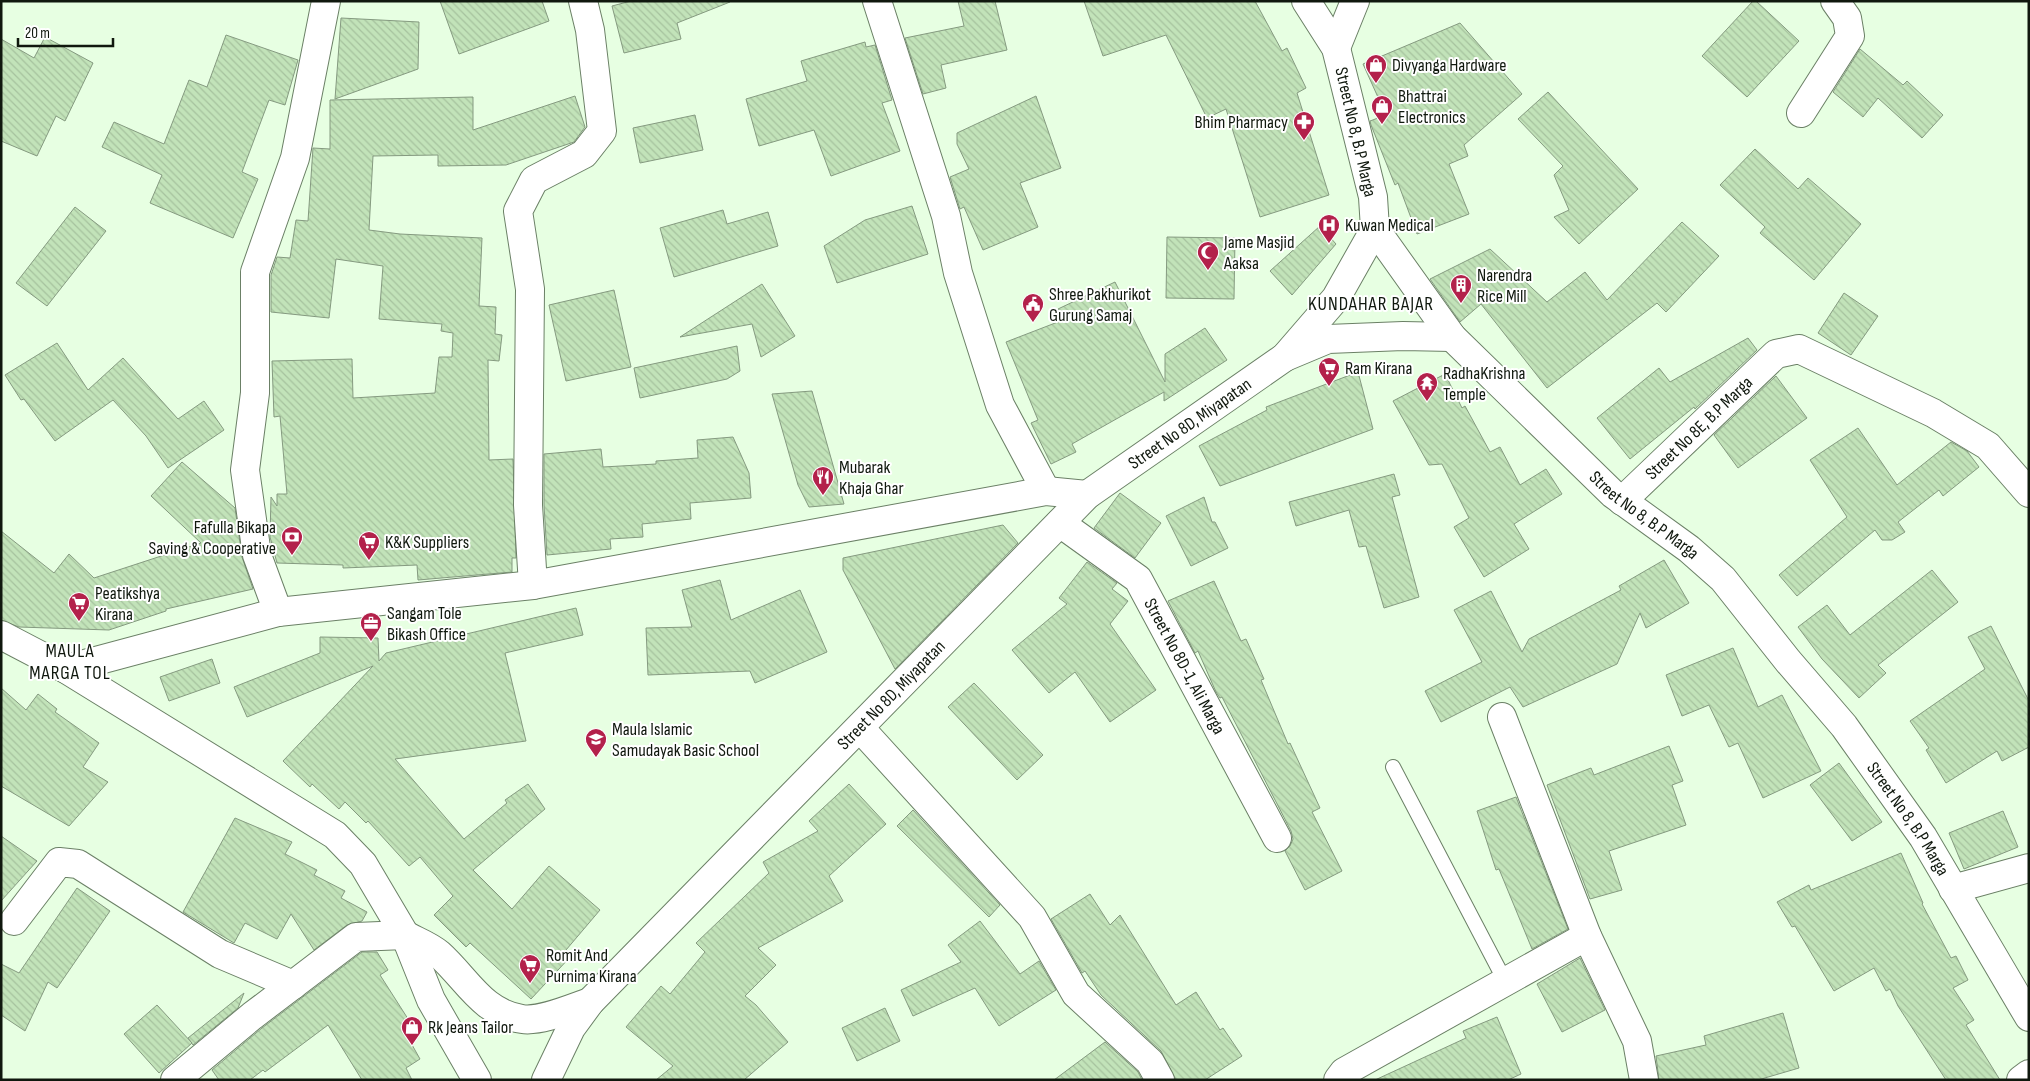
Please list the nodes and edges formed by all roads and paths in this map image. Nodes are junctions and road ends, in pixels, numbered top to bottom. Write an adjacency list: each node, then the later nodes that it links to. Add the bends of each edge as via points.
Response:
1 (326, 1): 18 (street, via 295,158 255,272 255,394 245,470 257,555)
2 (583, 1): 17 (street, via 590,30 602,131 584,154 534,180 518,211 530,289 528,505)
3 (877, 1): 12 (street, via 946,216 958,273 1000,404)
4 (1306, 1): 7 (street, Street No 8, B.P Marga)
5 (1355, 1): 7 (street)
6 (1835, 1): 8 (street, via 1847,18 1850,36)
7 (1336, 48): 9 (street, Street No 8, B.P Marga, via 1373,197)
8 (1801, 113)
9 (1375, 229): 10 (street, Street No 8, B.P Marga); 11 (street, Street No 8D, Miyapatan, via 1336,298)
10 (1452, 337): 11 (street, Street No 8D, Miyapatan, via 1328,339); 15 (street, Street No 8, B.P Marga)
11 (1285, 357): 14 (street, Street No 8D, Miyapatan)
12 (1046, 491): 14 (street); 17 (street)
13 (2029, 493): 15 (street, Street No 8E, B.P Marga, via 1988,446 1933,413 1799,349 1776,354)
14 (1087, 495): 16 (street, Street No 8D, Miyapatan)
15 (1622, 501): 26 (street, Street No 8, B.P Marga, via 1689,549 1723,579 1844,726 1923,836)
16 (1060, 523): 22 (street, Street No 8D, Miyapatan); 24 (street, Street No 8D-1, Ali Marga, via 1138,579)
17 (533, 585): 18 (street)
18 (278, 612): 20 (street)
19 (1, 635): 20 (street)
20 (66, 669): 28 (street, via 335,835 363,864)
21 (1502, 717): 29 (street)
22 (860, 728): 32 (street, Street No 8D, Miyapatan); 38 (street, via 1032,917 1076,994 1150,1062)
23 (1393, 767): 30 (lane)
24 (1277, 838)
25 (2029, 868): 26 (street)
26 (1953, 888): 33 (street, Street No 8, B.P Marga)
27 (14, 921): 31 (street, via 58,862 78,864 220,954)
28 (406, 935): 31 (street, via 356,937); 32 (street, via 438,954 492,1009 524,1019 554,1014); 36 (street, via 431,1000)
29 (1587, 936): 30 (street); 40 (street, via 1637,1041)
30 (1505, 982): 39 (street, via 1344,1072)
31 (293, 985): 35 (street)
32 (590, 1002): 37 (street, Street No 8D, Miyapatan, via 571,1028)
33 (2029, 1017)
34 (2029, 1074): 41 (street)
35 (175, 1080)
36 (477, 1080)
37 (546, 1080)
38 (1160, 1080)
39 (1338, 1080)
40 (1644, 1080)
41 (2021, 1080)

